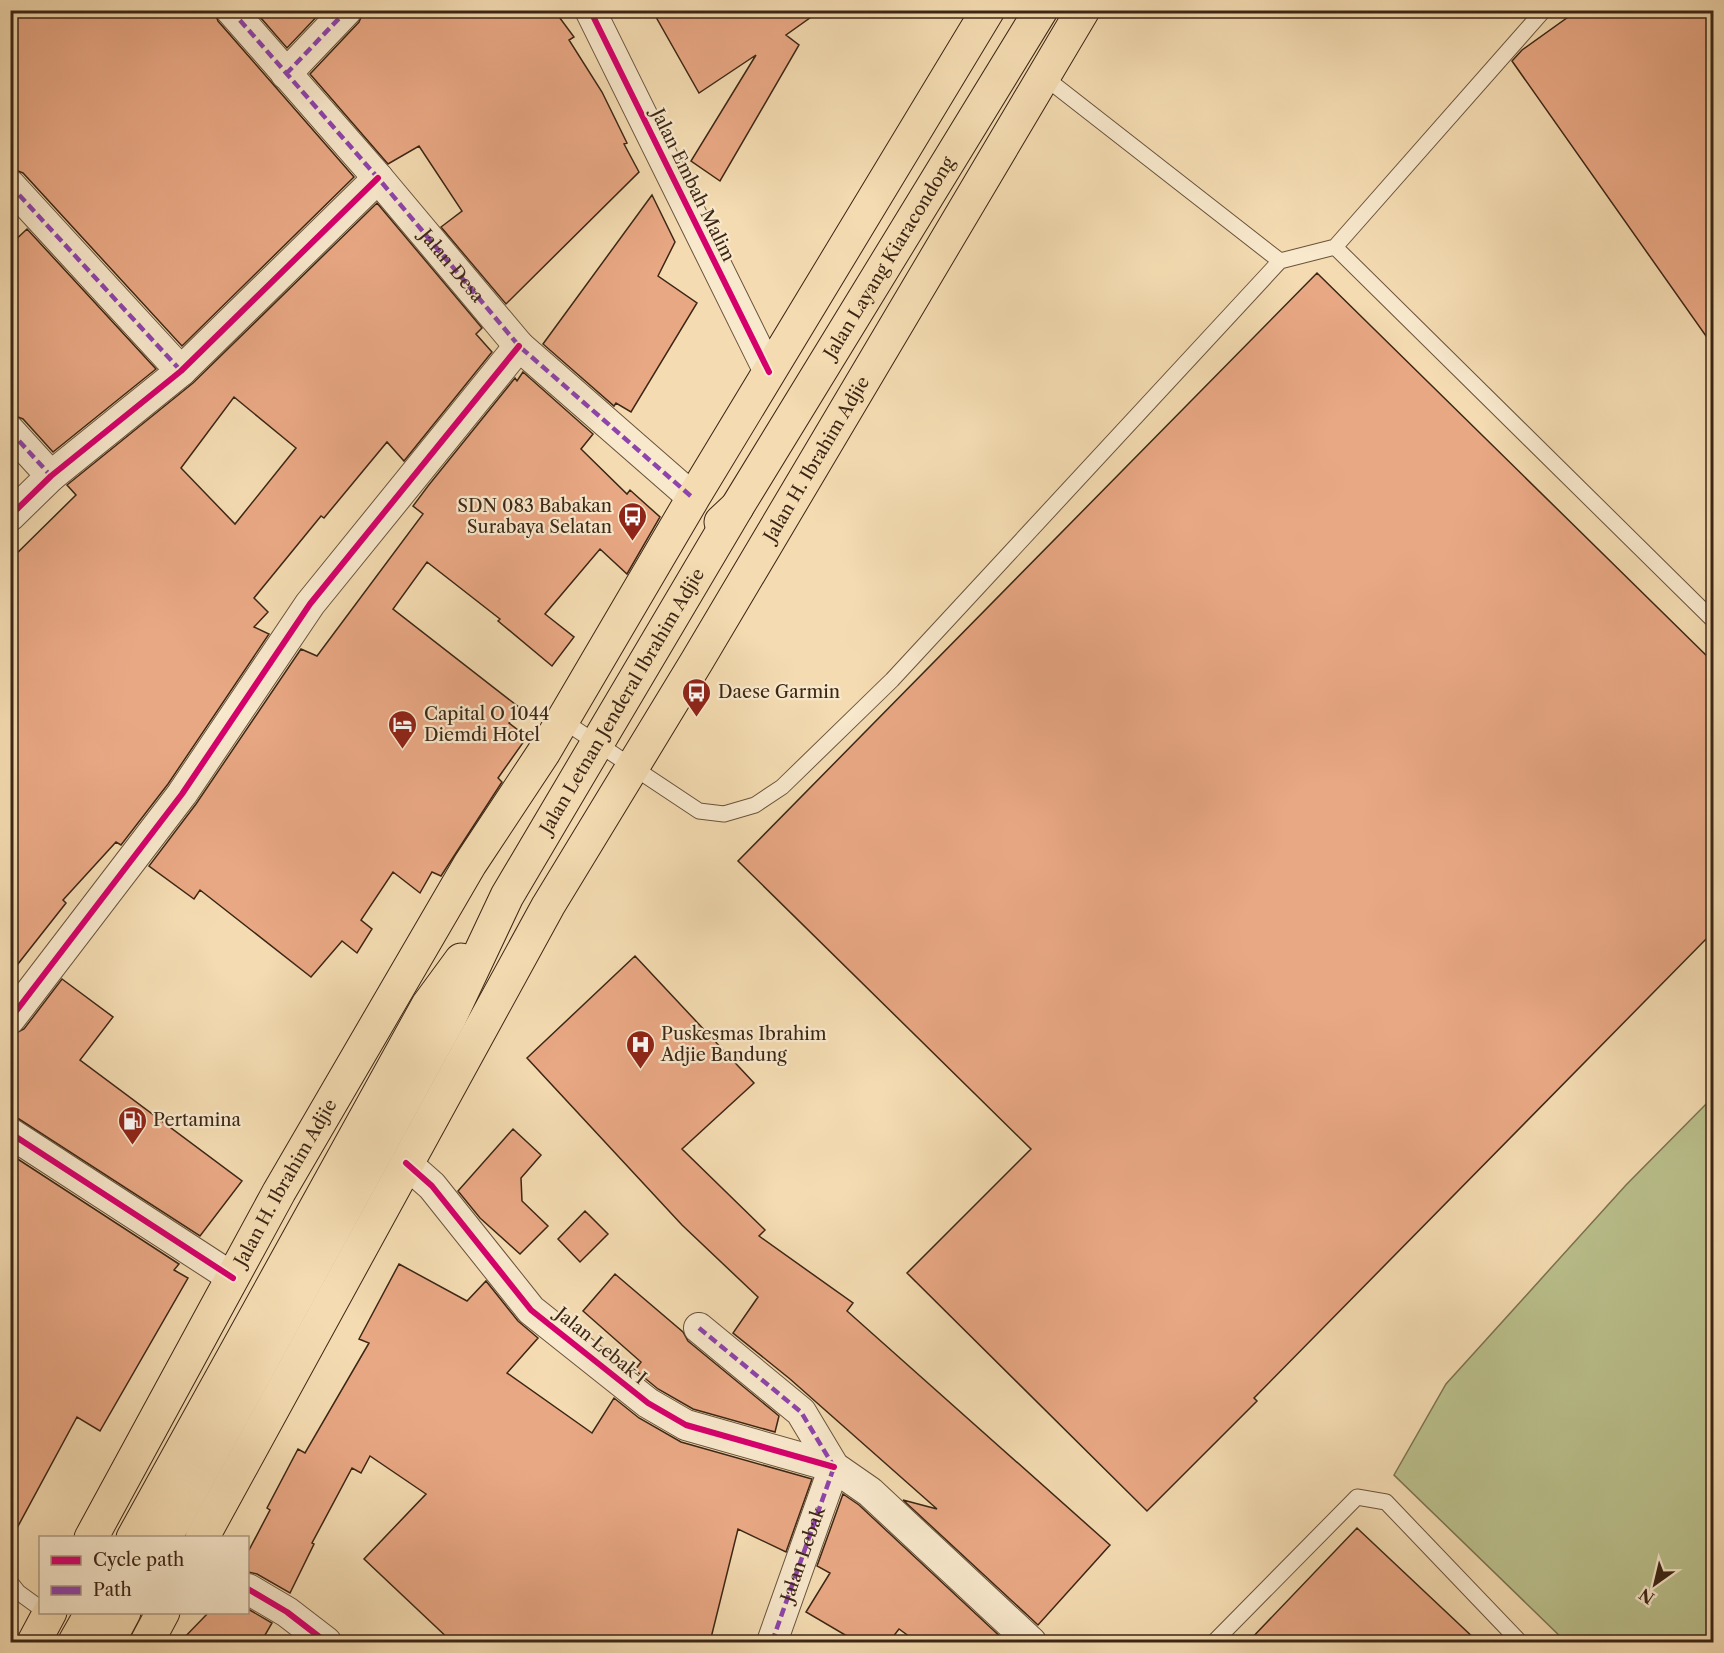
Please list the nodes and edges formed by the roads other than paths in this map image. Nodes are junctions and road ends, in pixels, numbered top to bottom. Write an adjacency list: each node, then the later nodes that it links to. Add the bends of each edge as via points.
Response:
1 (231, 10): 8 (street, Jalan Desa)
2 (347, 10): 8 (street)
3 (590, 10): 16 (street, Jalan Embah Malim)
4 (988, 10): 16 (main road, Jalan H. Ibrahim Adjie)
5 (1041, 10): 20 (main road, Jalan Layang Kiaracondong)
6 (1083, 10): 9 (main road, Jalan H. Ibrahim Adjie)
7 (1544, 10): 12 (lane)
8 (286, 74): 10 (street, Jalan Desa)
9 (1043, 76): 13 (lane); 24 (main road, Jalan H. Ibrahim Adjie)
10 (378, 178): 14 (street, Jalan Desa); 15 (street)
11 (10, 185): 15 (street)
12 (1335, 247): 13 (lane); 23 (lane)
13 (1280, 261): 27 (lane, via 892,680 782,787 755,805 714,815 699,811)
14 (519, 346): 19 (street, Jalan Desa); 32 (street, via 310,604 182,794)
15 (181, 371): 18 (street)
16 (768, 372): 19 (main road, Jalan H. Ibrahim Adjie)
17 (10, 430): 18 (street)
18 (51, 476): 21 (street)
19 (693, 498): 22 (main road, Jalan H. Ibrahim Adjie)
20 (737, 507): 22 (main road, Jalan Layang Kiaracondong); 24 (main road, Jalan Layang Kiaracondong); 26 (main road, Jalan Letnan Jenderal Ibrahim Adjie)
21 (10, 516)
22 (629, 610): 25 (main road, Jalan H. Ibrahim Adjie)
23 (1713, 621)
24 (697, 661): 27 (main road, Jalan H. Ibrahim Adjie)
25 (562, 720): 26 (lane); 28 (main road, Jalan H. Ibrahim Adjie)
26 (597, 742): 27 (lane); 29 (main road, Jalan Letnan Jenderal Ibrahim Adjie)
27 (632, 766): 30 (main road, Jalan H. Ibrahim Adjie)
28 (470, 864): 31 (main road, Jalan H. Ibrahim Adjie); 35 (main road, Jalan H. Ibrahim Adjie)
29 (507, 896): 31 (main road, Jalan H. Ibrahim Adjie)
30 (548, 906): 31 (main road, Jalan H. Ibrahim Adjie); 34 (main road, Jalan H. Ibrahim Adjie)
31 (439, 1011): 39 (main road, Jalan H. Ibrahim Adjie); 40 (main road, Jalan H. Ibrahim Adjie)
32 (10, 1019)
33 (10, 1133): 35 (street)
34 (406, 1163): 37 (street, Jalan Lebak I, via 432,1185 531,1310 648,1403 686,1425); 41 (main road, Jalan H. Ibrahim Adjie)
35 (233, 1278): 38 (main road, Jalan H. Ibrahim Adjie)
36 (699, 1328): 37 (street, via 801,1412)
37 (834, 1467): 52 (street, Jalan Lebak); 53 (street, via 870,1492)
38 (92, 1536)
39 (134, 1536)
40 (166, 1536)
41 (203, 1536)
42 (10, 1582): 44 (lane)
43 (249, 1590): 51 (street)
44 (39, 1605)
45 (54, 1614): 48 (lane)
46 (115, 1614): 48 (main road)
47 (162, 1614): 50 (main road)
48 (70, 1624): 49 (main road)
49 (34, 1642)
50 (147, 1642)
51 (326, 1642)
52 (772, 1642)
53 (1031, 1642)
54 (1214, 1642): 55 (lane, via 1357,1497 1386,1502)
55 (1520, 1642)

